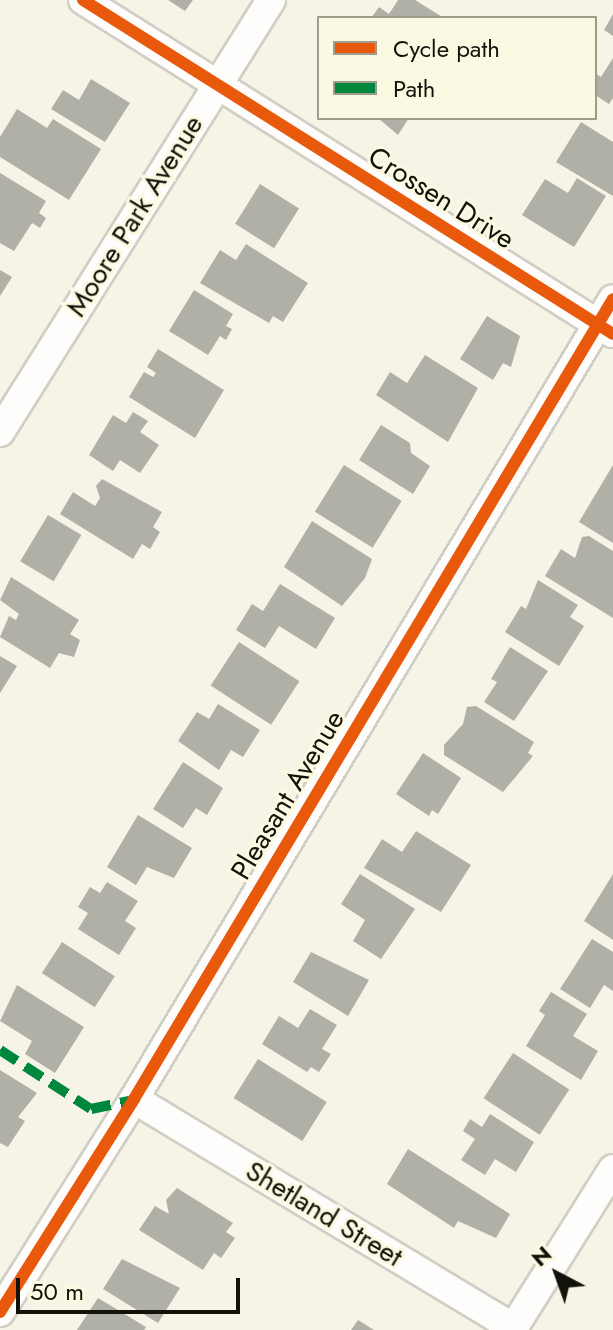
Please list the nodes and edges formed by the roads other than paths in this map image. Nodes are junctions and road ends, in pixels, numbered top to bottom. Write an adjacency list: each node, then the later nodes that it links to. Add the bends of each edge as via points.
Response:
1 (83, 0): 3 (street, Crossen Drive)
2 (271, 0): 3 (street, Moore Park Avenue)
3 (216, 87): 5 (street, Crossen Drive); 6 (street, Moore Park Avenue)
4 (613, 299): 5 (street, Pleasant Avenue)
5 (605, 329): 7 (street, Pleasant Avenue)
6 (0, 432)
7 (134, 1099): 9 (street, Pleasant Avenue); 10 (street, Shetland Street)
8 (613, 1169): 10 (street)
9 (0, 1312)
10 (512, 1329)

